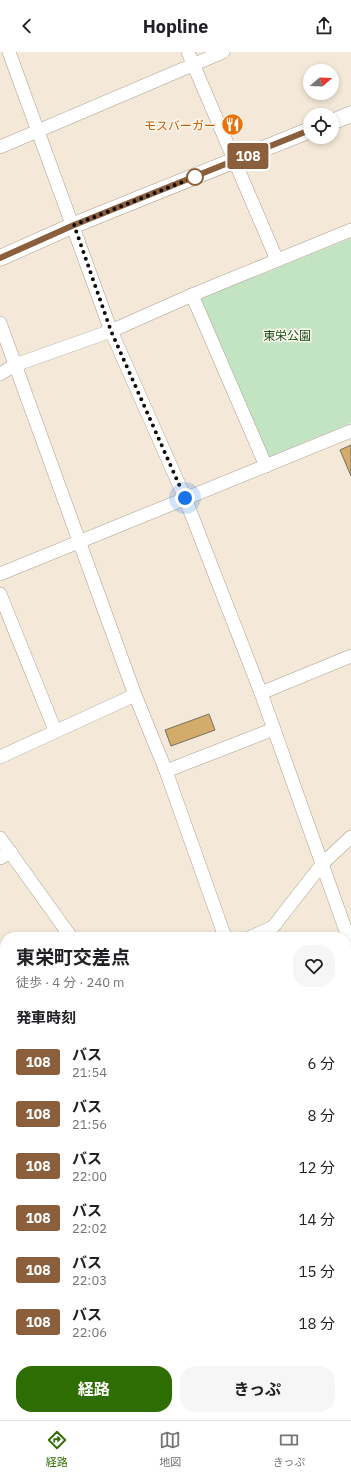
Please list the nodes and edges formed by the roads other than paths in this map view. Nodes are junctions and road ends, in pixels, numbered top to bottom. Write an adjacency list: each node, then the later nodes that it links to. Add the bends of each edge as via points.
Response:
1 (9, 52): 7 (street)
2 (188, 52): 4 (street)
3 (223, 52): 4 (street)
4 (194, 65): 7 (street); 10 (street)
5 (351, 114): 6 (main road)
6 (339, 119)
7 (37, 132): 9 (street); 11 (street)
8 (303, 133): 10 (main road)
9 (0, 147)
10 (235, 161): 11 (main road); 14 (street)
11 (74, 225): 13 (main road); 17 (street)
12 (351, 230): 14 (street)
13 (0, 258)
14 (277, 260): 15 (street)
15 (192, 295): 17 (street); 21 (street)
16 (0, 323): 18 (street)
17 (111, 331): 18 (street); 22 (street)
18 (15, 365): 19 (street); 23 (street)
19 (0, 374)
20 (351, 431): 21 (street)
21 (266, 466): 22 (street)
22 (185, 498): 23 (street); 27 (street)
23 (80, 542): 24 (street); 28 (street)
24 (0, 574)
25 (0, 594): 30 (street)
26 (350, 659): 27 (street)
27 (261, 693): 29 (street)
28 (135, 695): 30 (street); 32 (street)
29 (274, 728): 32 (street); 36 (street)
30 (55, 730): 31 (street)
31 (0, 757)
32 (166, 771): 38 (street)
33 (351, 837): 36 (street)
34 (0, 838): 35 (street)
35 (5, 855): 37 (street)
36 (323, 863): 39 (street, via 273,927); 40 (street)
37 (66, 932)
38 (223, 932)
39 (262, 932)
40 (347, 932)

